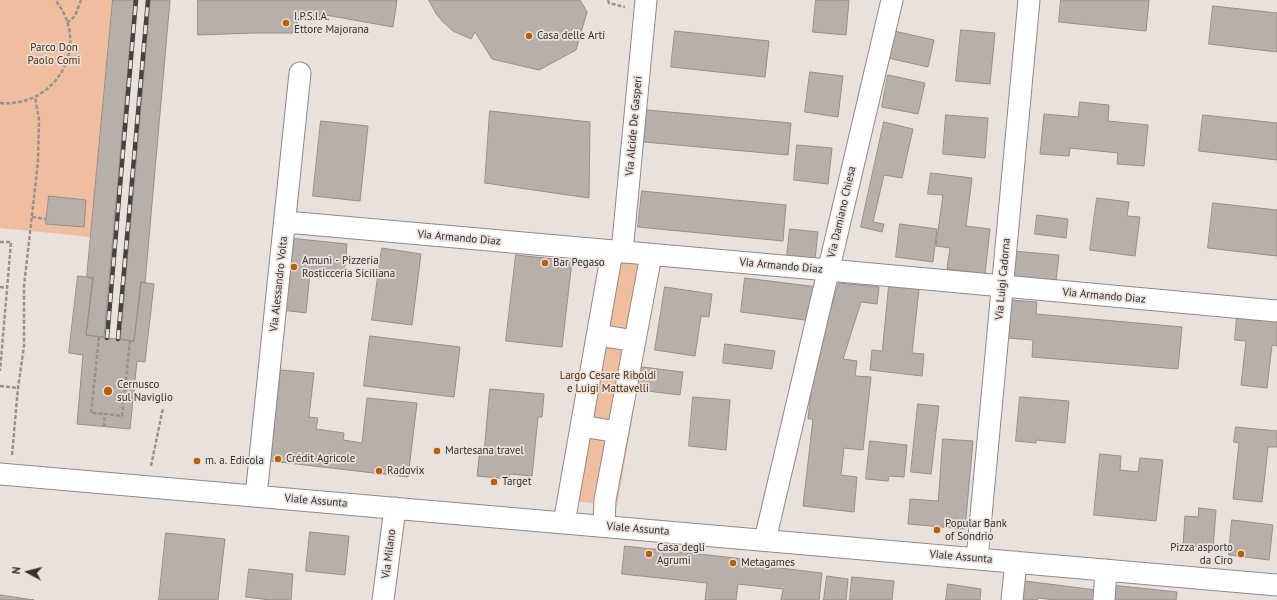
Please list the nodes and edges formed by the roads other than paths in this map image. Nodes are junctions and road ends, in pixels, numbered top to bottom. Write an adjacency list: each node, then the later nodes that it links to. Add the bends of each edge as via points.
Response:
1 (646, 0): 6 (street, Via Alcide De Gasperi)
2 (892, 0): 8 (street, Via Damiano Chiesa)
3 (1029, 0): 9 (street, Via Luigi Cadorna)
4 (300, 73): 5 (street, Via Alessandro Volta)
5 (286, 222): 6 (street, Via Armando Diaz); 16 (street, Via Alessandro Volta)
6 (617, 252): 7 (street, Via Armando Diaz); 11 (street)
7 (651, 255): 8 (street, Via Armando Diaz); 12 (street)
8 (828, 270): 9 (street, Via Armando Diaz); 20 (street, Via Damiano Chiesa)
9 (1002, 286): 10 (street, Via Armando Diaz); 21 (street, Via Luigi Cadorna)
10 (1277, 311)
11 (598, 335): 12 (street); 13 (street)
12 (635, 341): 14 (street)
13 (581, 426): 14 (street); 18 (street)
14 (618, 432): 19 (street, via 605,500)
15 (0, 474): 16 (street, Viale Assunta)
16 (256, 496): 17 (street, Viale Assunta)
17 (395, 508): 18 (street, Viale Assunta); 25 (street, Via Milano)
18 (564, 523): 19 (street, Viale Assunta)
19 (604, 526): 20 (street, Viale Assunta)
20 (765, 540): 21 (street, Viale Assunta)
21 (977, 559): 22 (street, Viale Assunta)
22 (1016, 562): 23 (street, Viale Assunta); 26 (street)
23 (1106, 570): 24 (street, Viale Assunta); 27 (street)
24 (1277, 585)
25 (383, 600)
26 (1012, 600)
27 (1104, 600)

